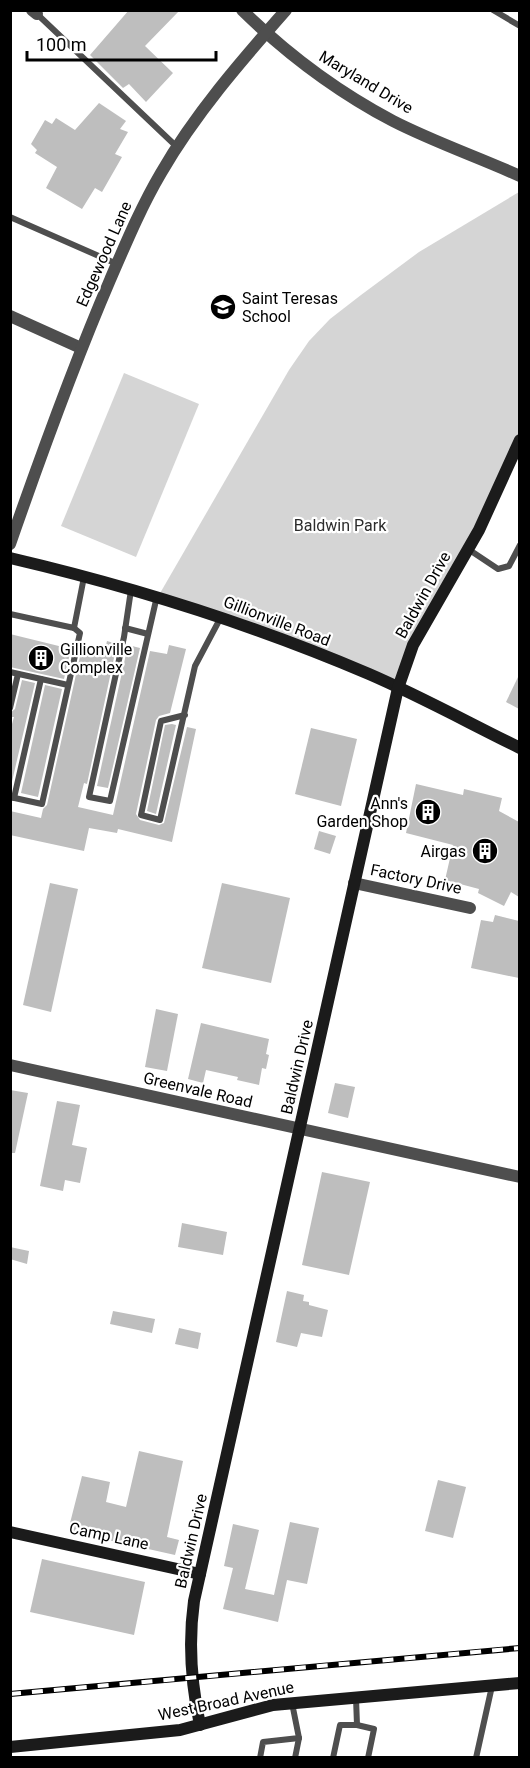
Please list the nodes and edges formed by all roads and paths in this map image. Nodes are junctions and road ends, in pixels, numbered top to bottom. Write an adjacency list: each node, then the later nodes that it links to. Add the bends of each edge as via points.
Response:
1 (242, 10): 7 (street, Maryland Drive)
2 (286, 10): 7 (street, Edgewood Lane)
3 (493, 10): 5 (lane)
4 (35, 12): 8 (lane)
5 (502, 13): 6 (lane)
6 (519, 26)
7 (266, 33): 8 (street, Edgewood Lane); 9 (street, Maryland Drive, via 327,80 393,121)
8 (177, 147): 11 (street, Edgewood Lane, via 139,214)
9 (519, 176)
10 (10, 217): 11 (lane)
11 (117, 264): 13 (street, Edgewood Lane)
12 (10, 316): 13 (street)
13 (81, 348): 16 (street, Edgewood Lane)
14 (519, 440): 15 (street, Baldwin Drive)
15 (516, 458): 18 (street, Baldwin Drive)
16 (10, 544)
17 (519, 545): 18 (lane, via 509,566 498,569)
18 (468, 549): 32 (street, Baldwin Drive, via 413,645)
19 (10, 558): 20 (street, Gillionville Road)
20 (84, 576): 21 (street, Gillionville Road); 25 (lane)
21 (132, 589): 22 (street, Gillionville Road); 26 (lane)
22 (157, 596): 24 (street, Gillionville Road); 27 (lane)
23 (10, 614): 25 (lane)
24 (221, 616): 32 (street, Gillionville Road); 34 (lane, via 195,666)
25 (74, 628): 31 (lane, via 80,633)
26 (125, 628): 27 (lane); 27 (lane, via 89,797 110,801)
27 (148, 634)
28 (10, 672): 29 (lane)
29 (18, 674): 30 (lane); 33 (lane)
30 (41, 679): 31 (lane); 36 (lane)
31 (68, 685): 36 (lane, via 42,804)
32 (398, 688): 35 (street, Gillionville Road); 37 (street, Baldwin Drive)
33 (10, 708)
34 (185, 715): 34 (lane, via 160,820 141,815 161,721)
35 (519, 748)
36 (12, 797)
37 (354, 883): 38 (street, Factory Drive); 40 (street, Baldwin Drive)
38 (470, 908)
39 (10, 1065): 40 (street, Greenvale Road)
40 (300, 1129): 41 (street, Greenvale Road); 43 (street, Baldwin Drive)
41 (519, 1177)
42 (10, 1532): 43 (street, Camp Lane)
43 (200, 1574): 48 (street, Baldwin Drive, via 190,1648)
44 (519, 1683): 45 (street, West Broad Avenue)
45 (492, 1686): 46 (street, West Broad Avenue); 56 (lane)
46 (356, 1698): 47 (street, West Broad Avenue); 49 (lane)
47 (292, 1703): 48 (street, West Broad Avenue); 50 (lane)
48 (200, 1725): 51 (street, West Broad Avenue)
49 (357, 1725): 54 (lane, via 340,1725); 55 (lane, via 374,1729)
50 (299, 1738): 52 (lane, via 263,1742); 53 (lane)
51 (10, 1747)
52 (260, 1758)
53 (294, 1758)
54 (333, 1758)
55 (368, 1758)
56 (476, 1758)

